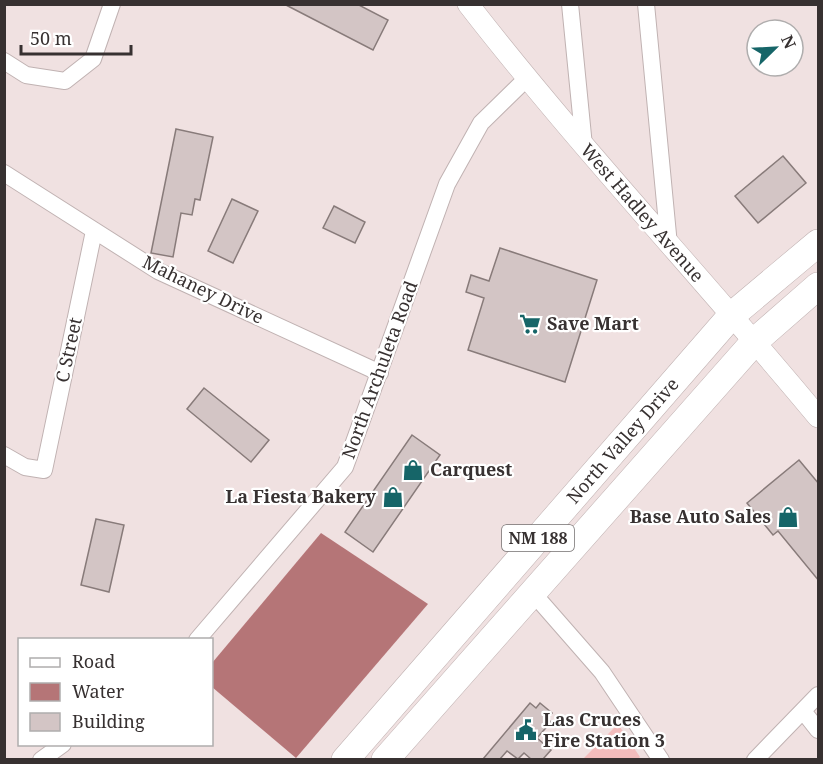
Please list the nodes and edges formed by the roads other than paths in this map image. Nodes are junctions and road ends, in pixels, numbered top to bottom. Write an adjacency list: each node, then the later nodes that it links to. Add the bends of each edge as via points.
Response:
1 (112, 4): 5 (street, via 93,59 65,81 26,75)
2 (468, 4): 6 (street, West Hadley Avenue)
3 (570, 4): 7 (street)
4 (646, 4): 11 (street)
5 (4, 61)
6 (526, 79): 7 (street, West Hadley Avenue); 15 (street, North Archuleta Road, via 481,123 447,184)
7 (584, 146): 11 (street, West Hadley Avenue)
8 (4, 173): 9 (street, Mahaney Drive)
9 (94, 231): 15 (street, Mahaney Drive, via 158,270); 17 (street, C Street, via 44,470 25,467)
10 (819, 243): 13 (main road, North Valley Drive / NM 188)
11 (669, 245): 13 (street, West Hadley Avenue)
12 (819, 286): 14 (main road, North Valley Drive / NM 188)
13 (731, 316): 14 (street, West Hadley Avenue); 25 (main road, North Valley Drive / NM 188)
14 (755, 341): 16 (street, West Hadley Avenue); 18 (main road, North Valley Drive / NM 188)
15 (380, 373): 19 (street, North Archuleta Road, via 345,467)
16 (819, 417)
17 (4, 455)
18 (532, 592): 26 (main road, North Valley Drive / NM 188); 27 (street, via 602,672)
19 (198, 638)
20 (819, 695): 21 (street)
21 (803, 711): 22 (street); 28 (street)
22 (819, 730)
23 (60, 746): 24 (street)
24 (41, 759)
25 (345, 759)
26 (385, 759)
27 (661, 759)
28 (755, 759)

